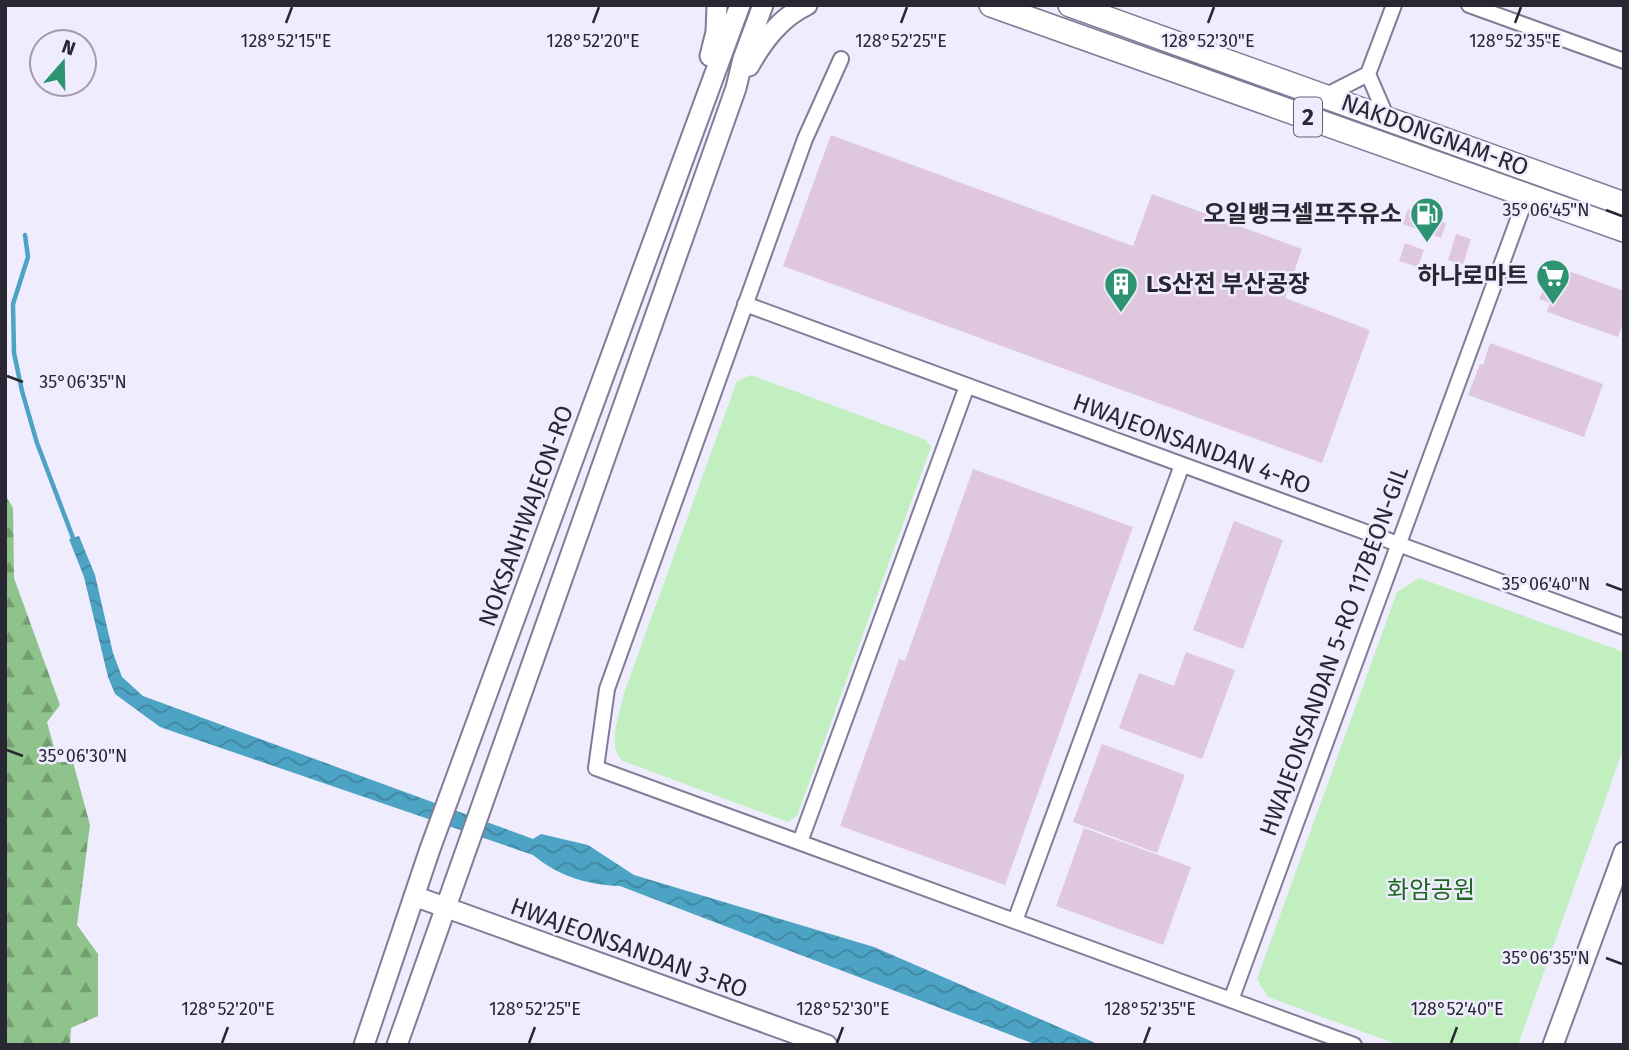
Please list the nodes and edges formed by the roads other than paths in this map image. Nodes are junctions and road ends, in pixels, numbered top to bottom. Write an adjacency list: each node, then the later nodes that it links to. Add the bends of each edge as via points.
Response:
1 (717, 5): 15 (main road, via 716,32)
2 (740, 5): 15 (main road, NOKSANHWAJEON-RO)
3 (763, 5): 12 (main road)
4 (807, 5): 12 (main road, via 766,40)
5 (992, 5): 16 (main road, NAKDONGNAM-RO / 2)
6 (1070, 5): 13 (main road, NAKDONGNAM-RO / 2)
7 (1394, 5): 11 (street)
8 (1469, 5): 10 (street)
9 (841, 59): 19 (street, via 805,139)
10 (1624, 61)
11 (1368, 74): 13 (street); 14 (street)
12 (736, 88): 27 (main road)
13 (1325, 96): 14 (main road, NAKDONGNAM-RO / 2)
14 (1387, 118): 17 (main road, NAKDONGNAM-RO / 2)
15 (697, 121): 26 (main road, NOKSANHWAJEON-RO)
16 (1527, 195): 18 (main road, NAKDONGNAM-RO / 2); 22 (street, HWAJEONSANDAN 5-RO 117BEON-GIL)
17 (1624, 204)
18 (1624, 230)
19 (745, 304): 20 (street, HWAJEONSANDAN 4-RO); 24 (street, via 607,689 596,768)
20 (967, 386): 21 (street, HWAJEONSANDAN 4-RO); 24 (street)
21 (1182, 465): 22 (street, HWAJEONSANDAN 4-RO); 28 (street)
22 (1398, 544): 23 (street, HWAJEONSANDAN 4-RO); 29 (street, HWAJEONSANDAN 5-RO 117BEON-GIL)
23 (1624, 627)
24 (800, 842): 28 (street)
25 (1624, 852): 34 (main road)
26 (414, 896): 27 (main road, HWAJEONSANDAN 3-RO); 30 (main road, NOKSANHWAJEON-RO)
27 (446, 908): 31 (main road); 32 (main road, HWAJEONSANDAN 3-RO)
28 (1015, 921): 29 (street)
29 (1231, 1000): 33 (street)
30 (364, 1045)
31 (397, 1045)
32 (827, 1045)
33 (1354, 1045)
34 (1553, 1045)

